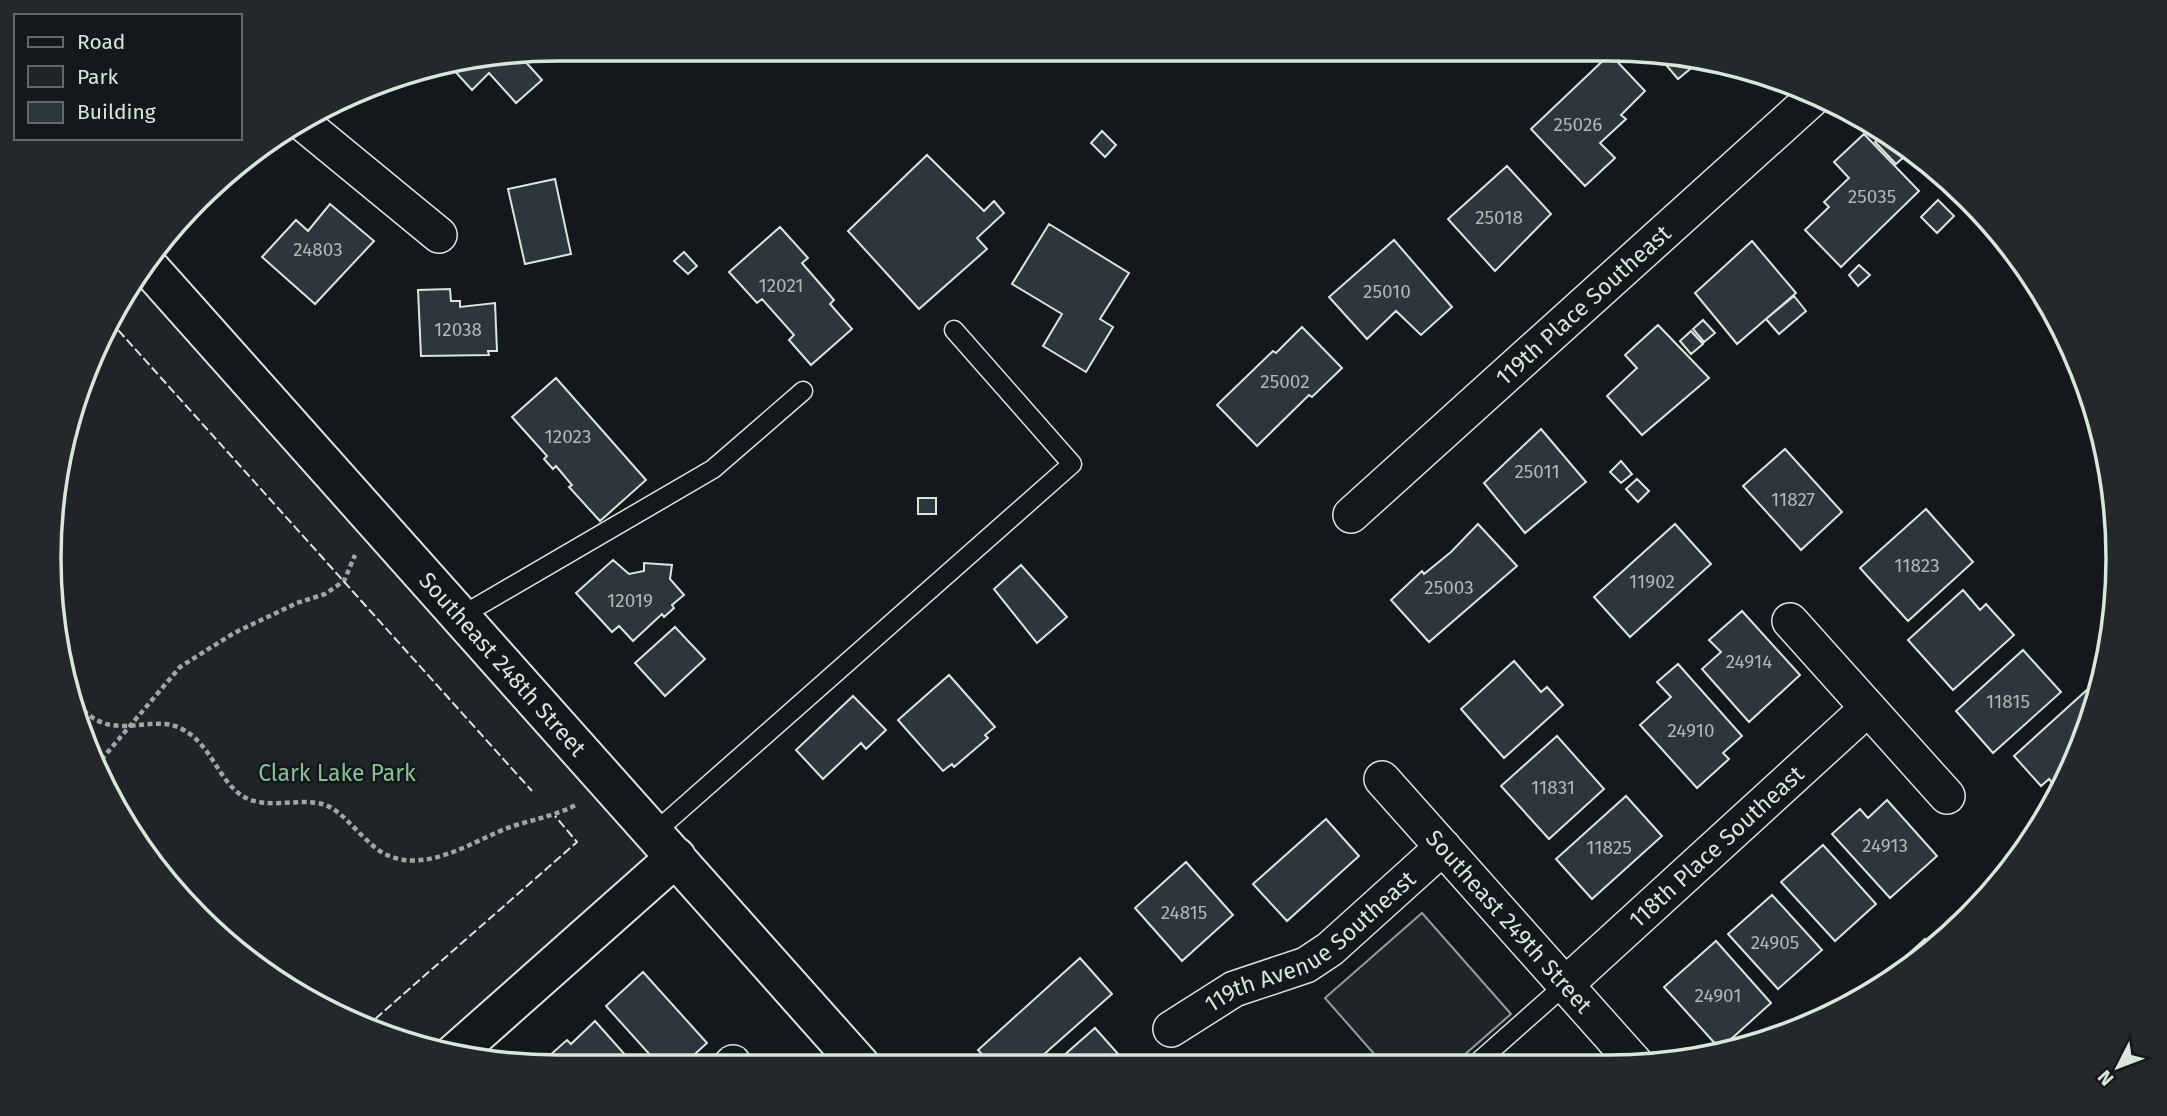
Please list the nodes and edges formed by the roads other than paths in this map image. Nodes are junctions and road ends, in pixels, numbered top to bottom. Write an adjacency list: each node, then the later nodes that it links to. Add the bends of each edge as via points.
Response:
1 (1807, 102): 7 (street, 119th Place Southeast)
2 (309, 128): 3 (street)
3 (439, 235)
4 (153, 271): 8 (street, Southeast 248th Street)
5 (954, 330): 13 (lane, via 1072,464)
6 (803, 391): 8 (lane, via 713,469)
7 (1351, 515)
8 (461, 616): 13 (street, Southeast 248th Street)
9 (1790, 621): 10 (street)
10 (1868, 708): 12 (street); 15 (street, 118th Place Southeast)
11 (1382, 779): 14 (street, Southeast 249th Street)
12 (1947, 796)
13 (665, 845): 17 (street); 19 (street, Southeast 248th Street)
14 (1443, 846): 15 (street, Southeast 249th Street); 16 (street, 119th Avenue Southeast, via 1330,949 1306,965 1234,989)
15 (1565, 985): 18 (street, Southeast 249th Street); 20 (lane)
16 (1171, 1028)
17 (463, 1045)
18 (1627, 1054)
19 (851, 1055)
20 (1486, 1055)

